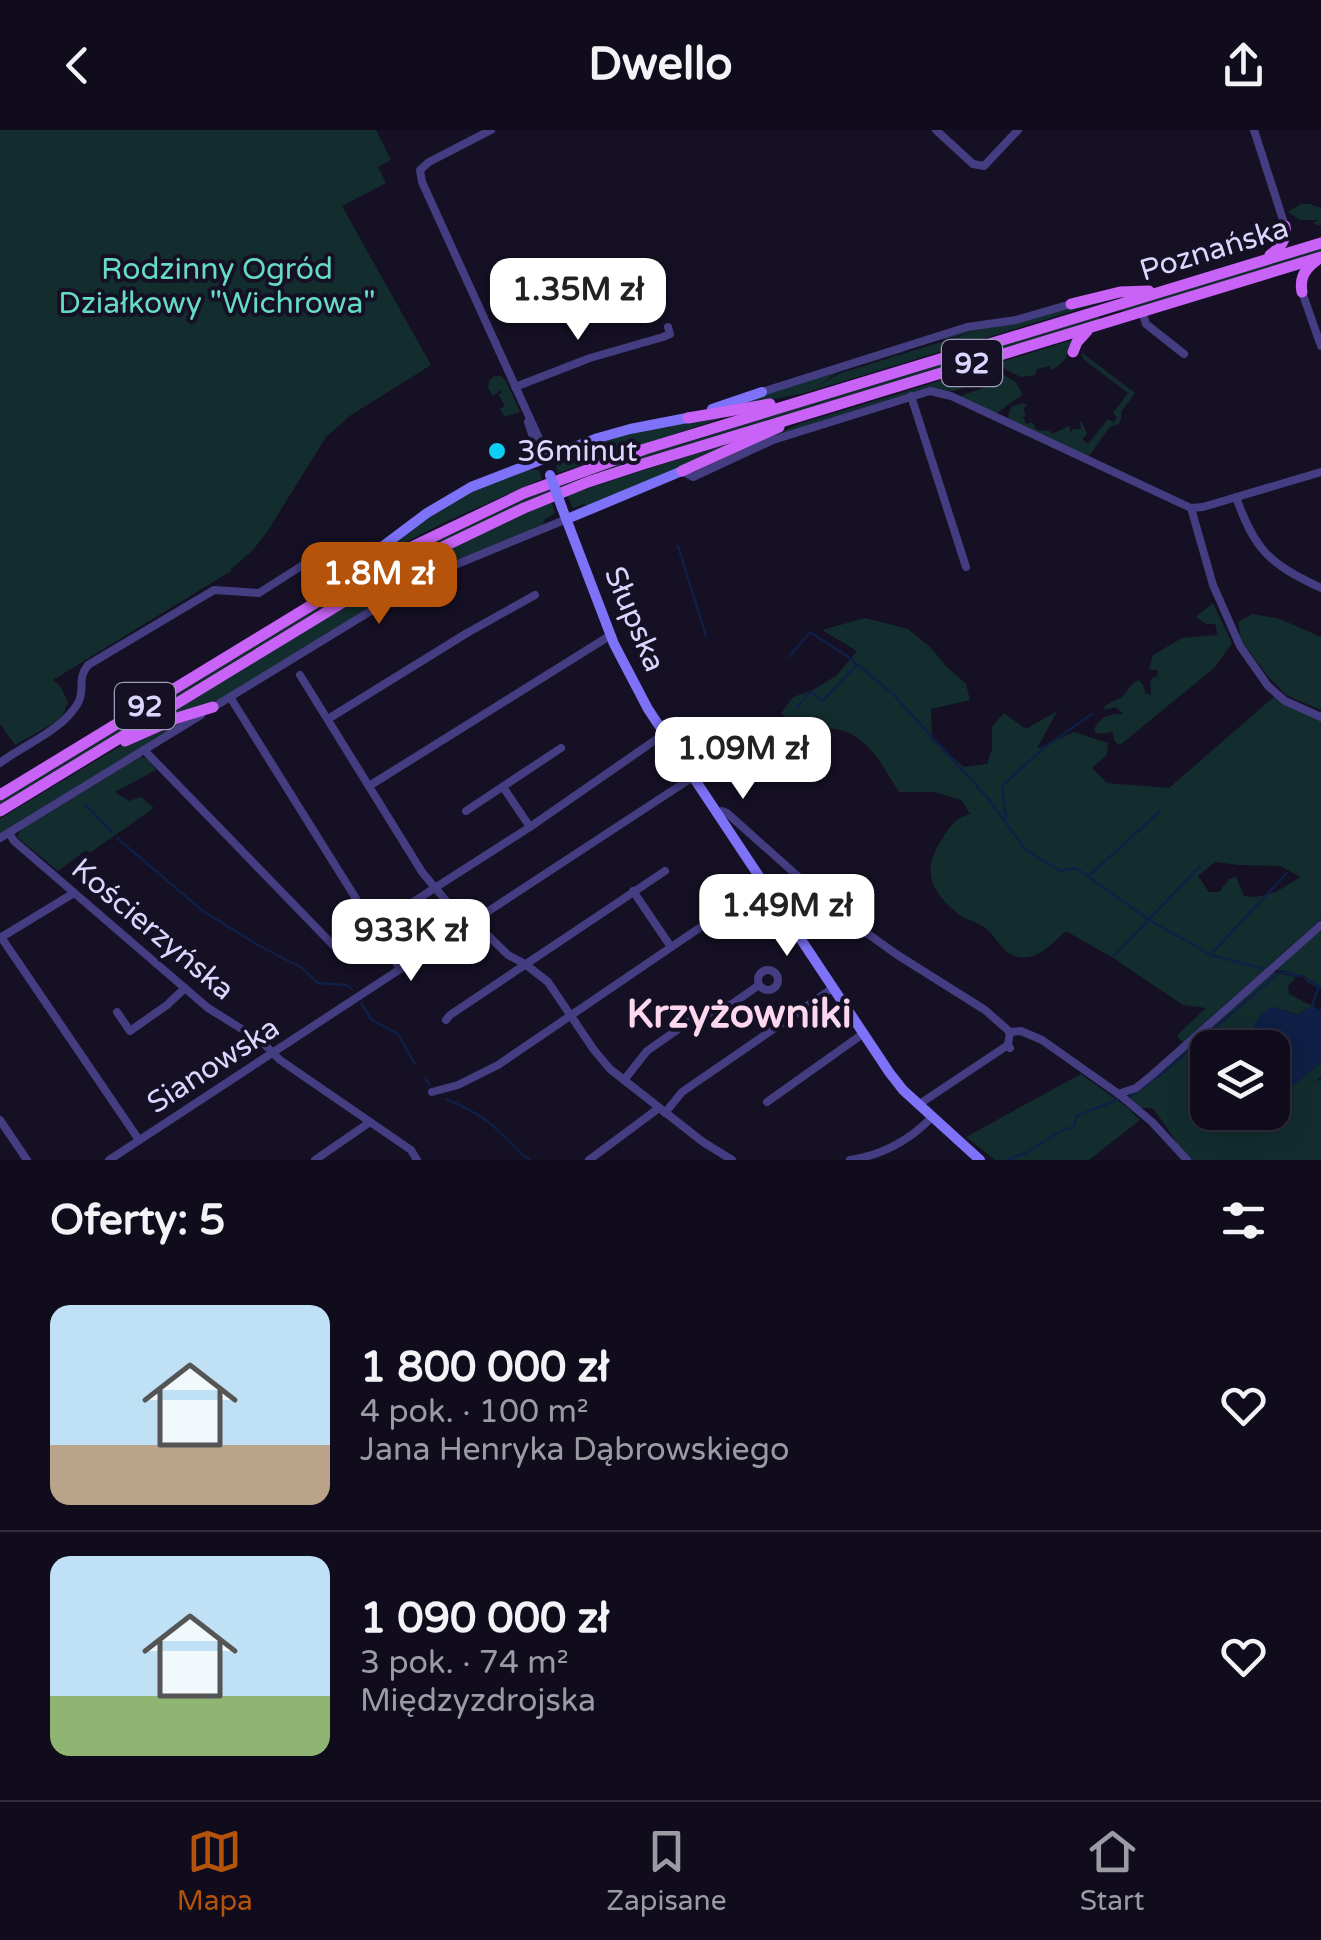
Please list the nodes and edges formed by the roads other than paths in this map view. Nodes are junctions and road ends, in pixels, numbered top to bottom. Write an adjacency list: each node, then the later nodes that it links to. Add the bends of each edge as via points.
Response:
1 (491, 130): 21 (street, via 420,170)
2 (936, 130): 3 (street, via 984,166)
3 (1018, 130)
4 (1254, 130): 5 (street)
5 (1285, 226): 6 (main road, via 1307,242); 8 (main road, via 1280,247)
6 (1321, 243): 8 (main road, Poznańska / 92)
7 (1321, 258): 9 (main road, Poznańska / 92); 11 (main road, via 1304,273)
8 (1254, 264): 10 (main road, Poznańska / 92)
9 (1268, 274): 11 (main road, via 1287,278); 13 (main road, Poznańska / 92)
10 (1164, 291): 12 (main road); 24 (main road, Poznańska / 92)
11 (1302, 292): 16 (street)
12 (1071, 304): 22 (street, via 974,325)
13 (1142, 312): 15 (main road, 92); 18 (street, via 1146,324)
14 (668, 326): 21 (street, via 664,337)
15 (1094, 326): 17 (main road); 19 (main road, 92)
16 (1321, 346)
17 (1073, 352)
18 (1184, 354)
19 (976, 362): 20 (main road); 25 (main road, 92)
20 (994, 368)
21 (516, 387): 27 (street)
22 (762, 392): 26 (street)
23 (911, 396): 28 (street, via 773,440 693,477); 31 (street, via 948,395); 33 (street)
24 (814, 398): 26 (main road); 37 (main road, 92, via 535,488 410,547)
25 (801, 416): 28 (main road); 47 (main road, 92, via 600,478 440,546)
26 (688, 418): 27 (street, via 623,430)
27 (543, 458): 32 (street, Słupska, bridge); 34 (street, via 434,508)
28 (682, 471): 32 (street)
29 (1321, 472): 30 (street)
30 (1236, 497): 31 (street); 35 (street, via 1272,561)
31 (1191, 508): 42 (street, via 1240,646 1268,686)
32 (565, 513): 38 (street, Słupska); 40 (street, via 428,576)
33 (966, 567)
34 (334, 582): 37 (main road); 48 (street, via 316,556 259,593 214,590 90,664 73,711)
35 (1321, 588)
36 (535, 595): 43 (street)
37 (291, 616): 52 (main road, 92)
38 (611, 635): 44 (street, Słupska); 50 (street)
39 (300, 675): 43 (street)
40 (230, 696): 41 (street); 66 (street)
41 (214, 707): 46 (street); 47 (main road)
42 (1321, 718)
43 (328, 719): 50 (street)
44 (664, 734): 49 (street, Słupska); 56 (street)
45 (561, 748): 51 (street)
46 (144, 750): 57 (street); 66 (street, via 334,946)
47 (84, 759): 53 (main road, 92)
48 (0, 763)
49 (692, 777): 55 (street, Słupska); 64 (street, Sianowska)
50 (369, 786): 61 (street)
51 (503, 787): 54 (street); 56 (street)
52 (0, 795)
53 (0, 811)
54 (466, 811)
55 (716, 813): 60 (street, Słupska); 78 (street, via 727,813 869,935 986,1010)
56 (530, 827): 61 (street)
57 (9, 833): 58 (street); 63 (street, Kościerzyńska)
58 (0, 838)
59 (665, 870): 62 (street)
60 (764, 884): 68 (street); 73 (street, Słupska)
61 (436, 888): 64 (street); 66 (street)
62 (633, 891): 68 (street); 69 (street)
63 (74, 893): 67 (street); 72 (street, Kościerzyńska)
64 (470, 923): 69 (street); 70 (street, Sianowska)
65 (1321, 924): 82 (street, via 1152,1075)
66 (373, 925): 70 (street)
67 (0, 938): 89 (street)
68 (671, 948): 75 (street)
69 (525, 964): 75 (street, via 548,982); 76 (street)
70 (400, 969): 79 (street, Sianowska)
71 (759, 985): 80 (street, via 647,1051)
72 (185, 988): 74 (street, via 130,1031); 79 (street, Kościerzyńska)
73 (833, 988): 77 (street, Słupska); 85 (street)
74 (117, 1012)
75 (571, 1016): 80 (street); 81 (street, via 491,1068)
76 (446, 1020)
77 (864, 1034): 83 (street); 84 (street, Słupska)
78 (1009, 1042): 82 (street, via 1021,1031 1042,1040); 84 (street)
79 (272, 1053): 88 (street, Kościerzyńska); 89 (street, Sianowska)
80 (624, 1080): 85 (street)
81 (432, 1092)
82 (1118, 1094): 98 (street)
83 (767, 1102)
84 (918, 1105): 86 (street, Słupska)
85 (662, 1110): 94 (street); 95 (street)
86 (932, 1117): 96 (street, via 906,1141); 97 (street, Słupska)
87 (0, 1120): 91 (street)
88 (370, 1122): 92 (street); 93 (street, Kościerzyńska)
89 (139, 1140): 90 (street, Sianowska)
90 (112, 1159)
91 (27, 1160)
92 (315, 1160)
93 (416, 1160)
94 (589, 1160)
95 (732, 1160)
96 (850, 1160)
97 (980, 1160)
98 (1187, 1160)

